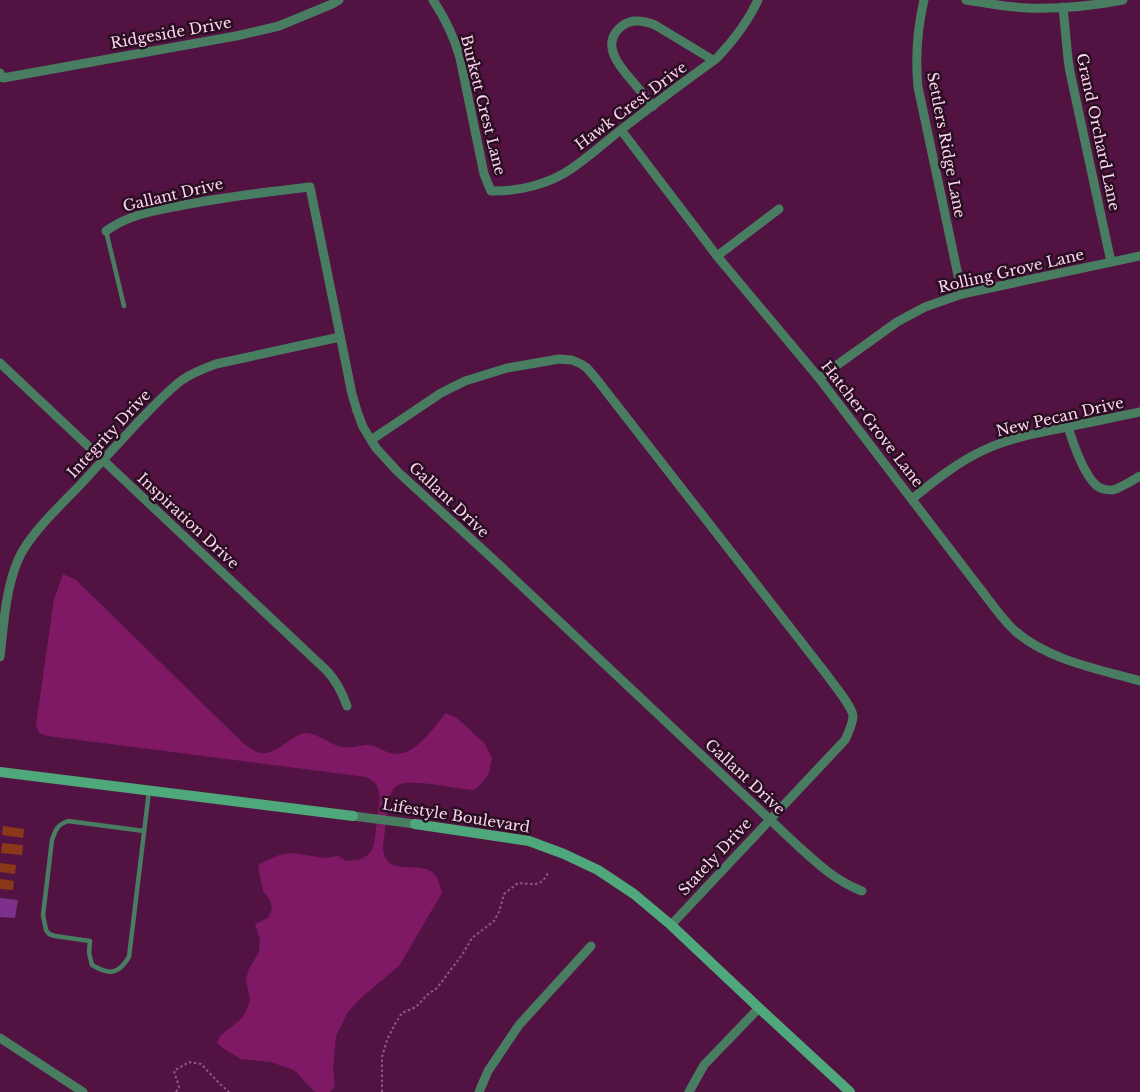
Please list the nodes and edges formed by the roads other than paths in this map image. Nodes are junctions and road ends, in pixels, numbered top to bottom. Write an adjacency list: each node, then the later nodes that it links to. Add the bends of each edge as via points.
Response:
1 (339, 0): 9 (street, Ridgeside Drive, via 279,26 236,36)
2 (433, 0): 12 (street, Burkett Crest Lane, via 460,58 484,174)
3 (758, 0): 8 (street, Hawk Crest Drive, via 734,39)
4 (924, 0): 18 (street, Settlers Ridge Lane, via 917,38 918,87)
5 (966, 0): 7 (street, via 1026,8)
6 (1123, 0): 7 (street)
7 (1063, 7): 17 (street, Grand Orchard Lane, via 1070,72)
8 (713, 60): 10 (street, Hawk Crest Drive); 10 (street, via 655,25 640,21 624,24 614,35 615,59)
9 (2, 75)
10 (653, 106): 11 (street, Hawk Crest Drive)
11 (621, 130): 12 (street, Hawk Crest Drive, via 560,175 525,187); 15 (street, Hatcher Grove Lane)
12 (491, 191)
13 (779, 209): 15 (street)
14 (106, 230): 19 (lane); 20 (street, Gallant Drive, via 137,215 225,197 310,188)
15 (718, 256): 22 (street, Hatcher Grove Lane)
16 (1140, 256): 17 (street, Rolling Grove Lane)
17 (1111, 262): 18 (street, Rolling Grove Lane)
18 (962, 294): 22 (street, Rolling Grove Lane, via 925,307 897,322)
19 (124, 306)
20 (340, 337): 25 (street, Gallant Drive, via 357,411); 26 (street, Integrity Drive, via 228,361 192,374 170,390)
21 (0, 363): 26 (street, Inspiration Drive)
22 (819, 378): 28 (street, Hatcher Grove Lane)
23 (1140, 412): 24 (street, New Pecan Drive)
24 (1068, 427): 27 (street, via 1089,476 1102,489 1113,490); 28 (street, New Pecan Drive, via 1007,441 984,450 934,481)
25 (370, 440): 35 (street, Gallant Drive, via 398,472); 35 (street, Stately Drive, via 464,381 506,368 559,359 572,360 587,368 827,675 853,716 845,740)
26 (102, 460): 29 (street, Integrity Drive, via 38,529 18,559 6,600); 31 (street, Inspiration Drive, via 332,676)
27 (1140, 476)
28 (912, 499): 30 (street, Hatcher Grove Lane, via 1014,630 1046,651)
29 (0, 657)
30 (1140, 681)
31 (347, 706)
32 (0, 772): 33 (street, Lifestyle Boulevard)
33 (149, 791): 34 (street, Lifestyle Boulevard); 37 (lane)
34 (353, 816): 36 (street, Lifestyle Boulevard)
35 (770, 819): 38 (street, Gallant Drive, via 818,864 847,885); 39 (street, Stately Drive)
36 (415, 824): 39 (street, Lifestyle Boulevard, via 530,841 564,854 598,870 627,889)
37 (144, 831): 37 (lane, via 129,957 123,967 113,972 102,971 92,965 90,942 55,936 46,930 43,915 52,840 61,824 68,821)
38 (862, 890)
39 (671, 925): 41 (street, Lifestyle Boulevard)
40 (591, 946): 44 (street, via 518,1025 488,1071)
41 (759, 1008): 45 (street, via 704,1066); 46 (street, Lifestyle Boulevard)
42 (0, 1038): 43 (street)
43 (83, 1092)
44 (479, 1092)
45 (689, 1092)
46 (850, 1092)

